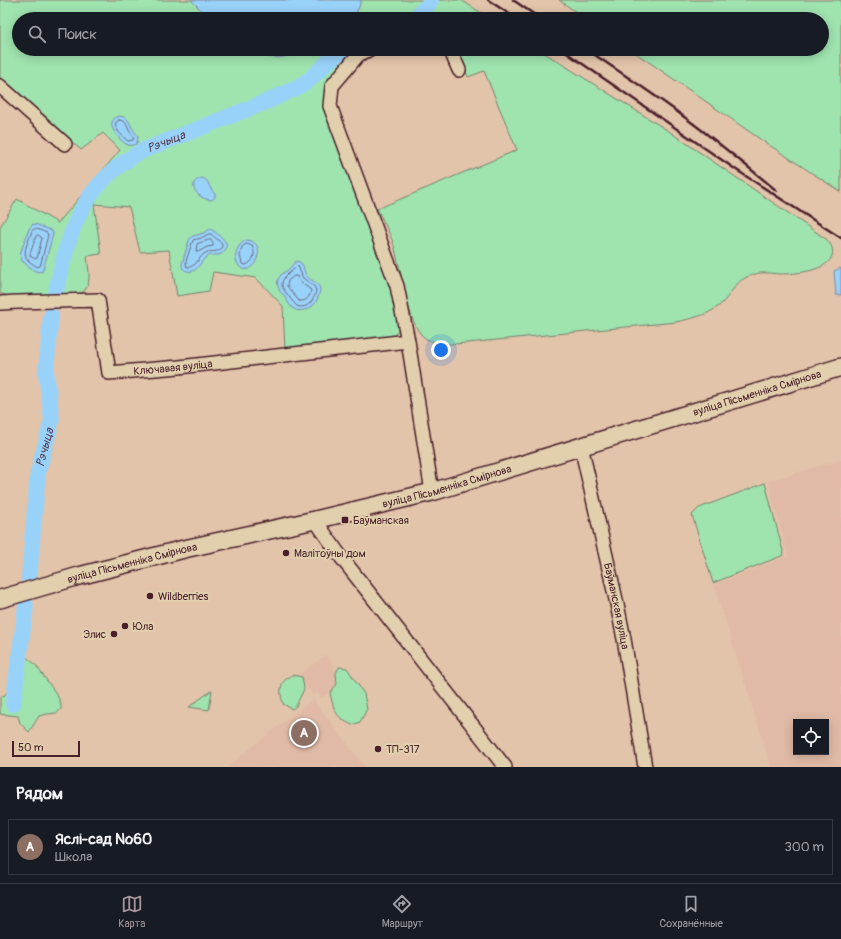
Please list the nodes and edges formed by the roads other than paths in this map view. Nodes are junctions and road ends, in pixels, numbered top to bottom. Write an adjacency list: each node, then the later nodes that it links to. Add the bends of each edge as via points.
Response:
1 (356, 56): 7 (street, via 332,86 330,106 397,286)
2 (453, 56): 3 (street)
3 (459, 70)
4 (0, 86): 5 (street)
5 (65, 144)
6 (0, 303): 7 (street, Ключавая вуліца, via 98,300 109,373)
7 (408, 341): 10 (street)
8 (841, 367): 9 (main road, вуліца Пісьменніка Смірнова)
9 (581, 446): 10 (main road, вуліца Пісьменніка Смірнова); 14 (street, Баўманская вуліца, via 624,639)
10 (432, 492): 11 (main road, вуліца Пісьменніка Смірнова)
11 (315, 520): 12 (main road, вуліца Пісьменніка Смірнова, via 184,548); 13 (street)
12 (0, 599)
13 (505, 767)
14 (645, 767)

